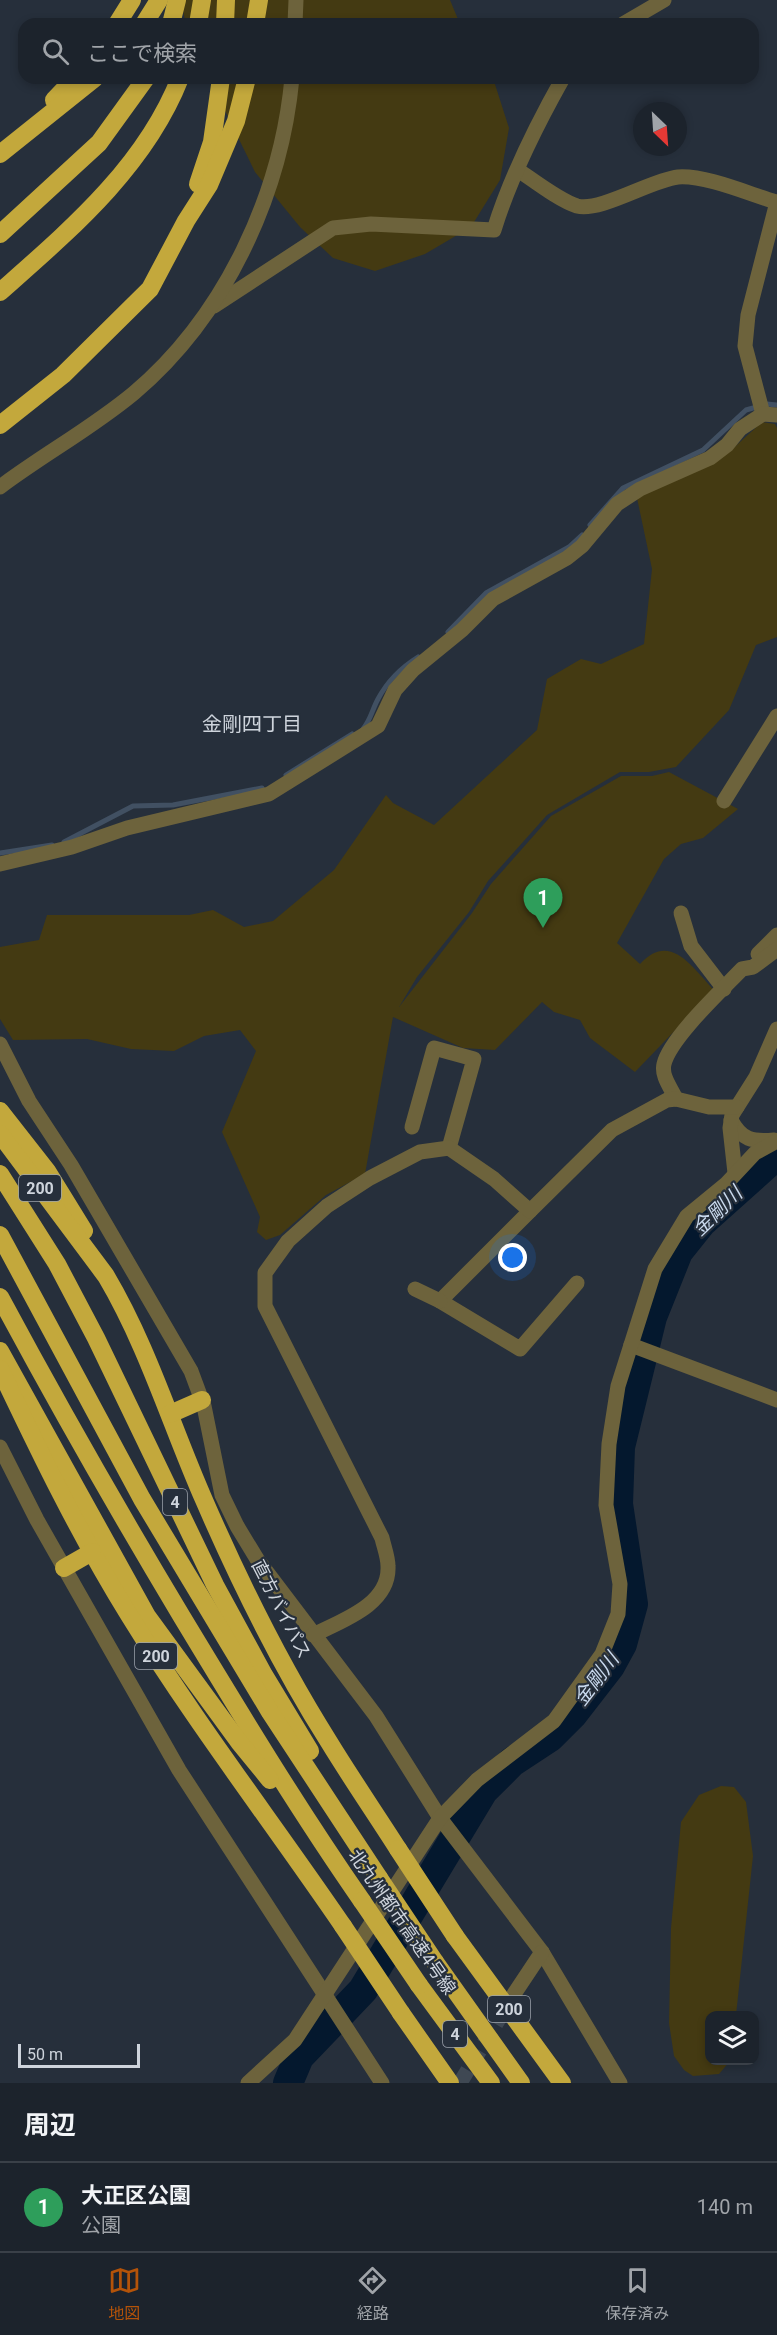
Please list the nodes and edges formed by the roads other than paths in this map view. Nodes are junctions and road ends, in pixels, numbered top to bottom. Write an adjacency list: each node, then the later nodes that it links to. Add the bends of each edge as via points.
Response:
1 (132, 0): 9 (highway)
2 (159, 0): 10 (highway)
3 (177, 0): 11 (highway)
4 (202, 0): 12 (highway)
5 (226, 0): 13 (highway)
6 (259, 0): 14 (highway)
7 (296, 0): 15 (street)
8 (664, 0): 16 (street)
9 (121, 18)
10 (148, 18)
11 (172, 18)
12 (199, 18)
13 (225, 18)
14 (256, 18)
15 (295, 18)
16 (633, 18)
17 (69, 84): 25 (highway)
18 (87, 84): 25 (highway)
19 (142, 84): 30 (highway, via 99,143)
20 (178, 84): 31 (highway, via 136,158 77,224)
21 (219, 84): 29 (highway, via 212,142)
22 (245, 84): 29 (highway, via 232,132 209,185)
23 (291, 84): 32 (street, via 265,199 252,232)
24 (560, 84): 27 (street)
25 (20, 137): 26 (highway)
26 (0, 154)
27 (518, 170): 28 (street, via 577,206 596,204 661,180 681,177); 32 (street, via 494,230 371,224 333,228)
28 (777, 202): 35 (street, via 748,315 745,346)
29 (186, 221): 33 (highway, via 150,289)
30 (0, 234)
31 (0, 292)
32 (211, 308): 37 (street, via 137,390)
33 (63, 375): 34 (highway); 36 (highway)
34 (0, 413)
35 (770, 414): 40 (street, via 740,429 710,458 640,489 617,504 582,546 493,599 413,670 395,690 378,726 269,794)
36 (0, 425)
37 (0, 487)
38 (777, 716): 39 (street)
39 (724, 801)
40 (0, 864)
41 (681, 913): 45 (street, via 691,946)
42 (777, 935): 44 (street)
43 (777, 949): 44 (street, via 753,967)
44 (742, 969): 45 (street)
45 (724, 989): 48 (street, via 678,1038 664,1063 664,1077)
46 (777, 1029): 50 (street)
47 (0, 1044): 67 (street, via 29,1101 71,1165 191,1371)
48 (676, 1099): 50 (street); 57 (street, via 667,1100 612,1130)
49 (0, 1111): 59 (highway, via 78,1218)
50 (734, 1114): 53 (street, via 741,1136 748,1140); 55 (street)
51 (412, 1127): 54 (street, via 434,1048 474,1059)
52 (0, 1134): 59 (highway, 直方バイパス / 200)
53 (777, 1140): 55 (street, via 755,1153)
54 (449, 1148): 57 (street, via 494,1179); 73 (street, via 420,1152 327,1206 288,1241 265,1273 265,1306 382,1538 389,1567 376,1599)
55 (735, 1173): 64 (street, via 687,1216 655,1269)
56 (0, 1174): 75 (highway, 4, via 57,1264 215,1585 311,1753)
57 (530, 1212): 63 (street)
58 (0, 1235): 75 (highway, via 142,1499 270,1712)
59 (106, 1276): 69 (highway, 直方バイパス / 200, via 138,1336)
60 (577, 1283): 63 (street, via 520,1349)
61 (415, 1289): 63 (street)
62 (0, 1297): 76 (highway, via 122,1517)
63 (440, 1300)
64 (631, 1345): 68 (street); 74 (street, via 618,1386 609,1444 606,1495 620,1584 618,1614 602,1654 554,1721 477,1780)
65 (0, 1351): 76 (highway, 4, via 147,1616 239,1742)
66 (0, 1369): 71 (highway, 200)
67 (202, 1400): 69 (highway); 73 (street, via 222,1495 257,1559)
68 (777, 1400)
69 (170, 1414): 85 (highway, 直方バイパス / 200, bridge, via 204,1500 271,1640 328,1741 455,1936)
70 (0, 1447): 72 (street)
71 (92, 1552): 72 (highway); 82 (highway, 200, bridge, via 215,1745)
72 (64, 1568): 78 (street, via 179,1770)
73 (313, 1635): 74 (street, via 376,1716)
74 (440, 1818): 77 (street); 78 (street)
75 (349, 1830): 84 (highway, 北九州都市高速4号線 / 4, bridge)
76 (321, 1842): 83 (highway, 北九州都市高速4号線 / 4, bridge)
77 (542, 1952): 79 (street); 86 (street)
78 (325, 1992): 80 (street, via 295,2040); 81 (street)
79 (514, 1994)
80 (248, 2083)
81 (382, 2083)
82 (450, 2083)
83 (491, 2083)
84 (520, 2083)
85 (562, 2083)
86 (620, 2083)

